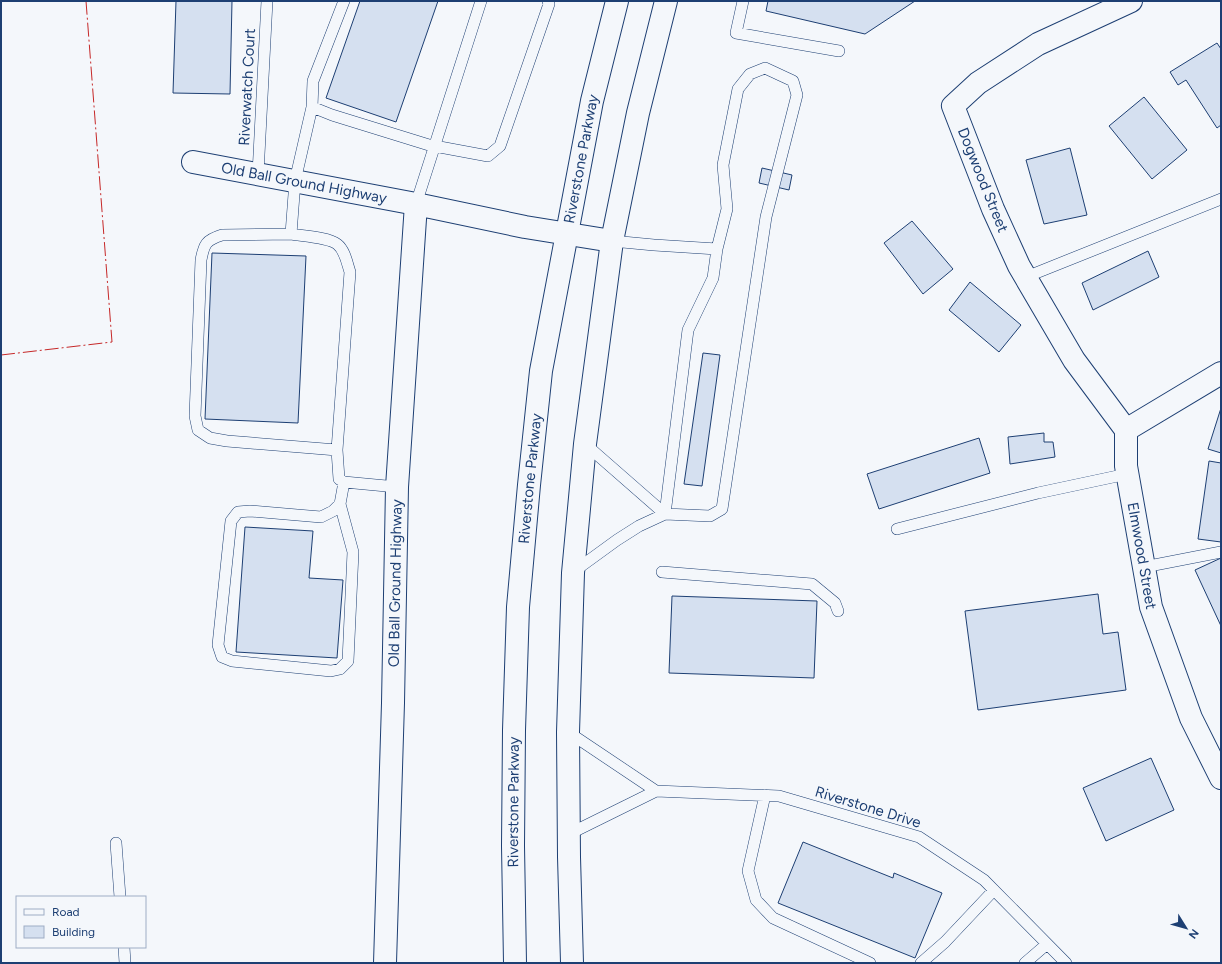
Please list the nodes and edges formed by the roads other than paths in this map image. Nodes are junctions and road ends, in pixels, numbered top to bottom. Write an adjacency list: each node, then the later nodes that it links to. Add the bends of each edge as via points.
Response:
1 (267, 1): 13 (lane, Riverwatch Court)
2 (344, 1): 10 (lane, via 313,82)
3 (481, 1): 11 (lane)
4 (548, 1): 11 (lane, via 500,146 488,156)
5 (616, 1): 17 (street, Riverstone Parkway, via 592,101)
6 (666, 1): 19 (street, via 638,113)
7 (743, 1): 9 (lane, via 736,33)
8 (1131, 1): 21 (street, Dogwood Street, via 1038,44 978,83 953,106 993,209)
9 (839, 51)
10 (312, 107): 11 (lane); 14 (lane)
11 (435, 146): 16 (lane)
12 (193, 162): 13 (street, Old Ball Ground Highway)
13 (258, 174): 14 (street, Old Ball Ground Highway)
14 (295, 181): 16 (street, Old Ball Ground Highway); 18 (lane)
15 (1221, 199): 21 (lane)
16 (416, 204): 17 (street, Old Ball Ground Highway, via 525,227); 28 (street, Old Ball Ground Highway)
17 (567, 233): 19 (street, Old Ball Ground Highway); 49 (street, Riverstone Parkway, via 541,371 518,606 513,846)
18 (291, 234): 25 (lane, via 320,238 337,244 346,257 350,272); 25 (lane, via 222,235 204,245 200,260 194,416 198,430 210,438)
19 (612, 241): 20 (lane); 24 (street)
20 (717, 249): 30 (lane, via 713,278 688,330); 30 (lane, via 727,209 723,165 738,89 750,74 765,68 793,81 798,95 766,217 722,509 710,516)
21 (1026, 277): 23 (street, Dogwood Street, via 1074,360)
22 (1221, 373): 23 (street)
23 (1126, 430): 26 (street, Elmwood Street)
24 (585, 444): 30 (lane); 35 (street)
25 (337, 450): 27 (lane, via 339,479)
26 (1128, 474): 31 (lane, via 1038,493); 33 (street, Elmwood Street)
27 (344, 482): 28 (lane); 29 (lane)
28 (397, 487): 48 (street, Old Ball Ground Highway)
29 (340, 504): 29 (lane, via 333,512 321,517 250,510 238,512 230,521 218,645 222,656 232,661 331,671 340,669 348,661 353,552)
30 (665, 514): 35 (lane, via 639,526)
31 (897, 529)
32 (1221, 552): 33 (lane)
33 (1144, 567): 38 (street, Elmwood Street, via 1151,607 1180,688 1191,718)
34 (662, 572): 36 (lane, via 812,584 835,603)
35 (573, 573): 37 (street)
36 (838, 611)
37 (568, 732): 39 (lane); 41 (street)
38 (1221, 778)
39 (656, 791): 40 (lane, Riverstone Drive); 41 (lane, Riverstone Drive)
40 (765, 795): 43 (lane, Riverstone Drive, via 779,796 919,837 984,880); 51 (lane, via 748,871 756,900 773,918)
41 (569, 834): 50 (street)
42 (116, 843): 44 (lane)
43 (994, 890): 45 (lane, Riverstone Drive); 52 (lane, via 945,942)
44 (120, 896)
45 (1047, 944): 53 (lane); 54 (lane, Riverstone Drive)
46 (124, 948): 47 (lane)
47 (125, 963)
48 (385, 963)
49 (515, 963)
50 (572, 963)
51 (870, 963)
52 (921, 963)
53 (1026, 963)
54 (1066, 963)

